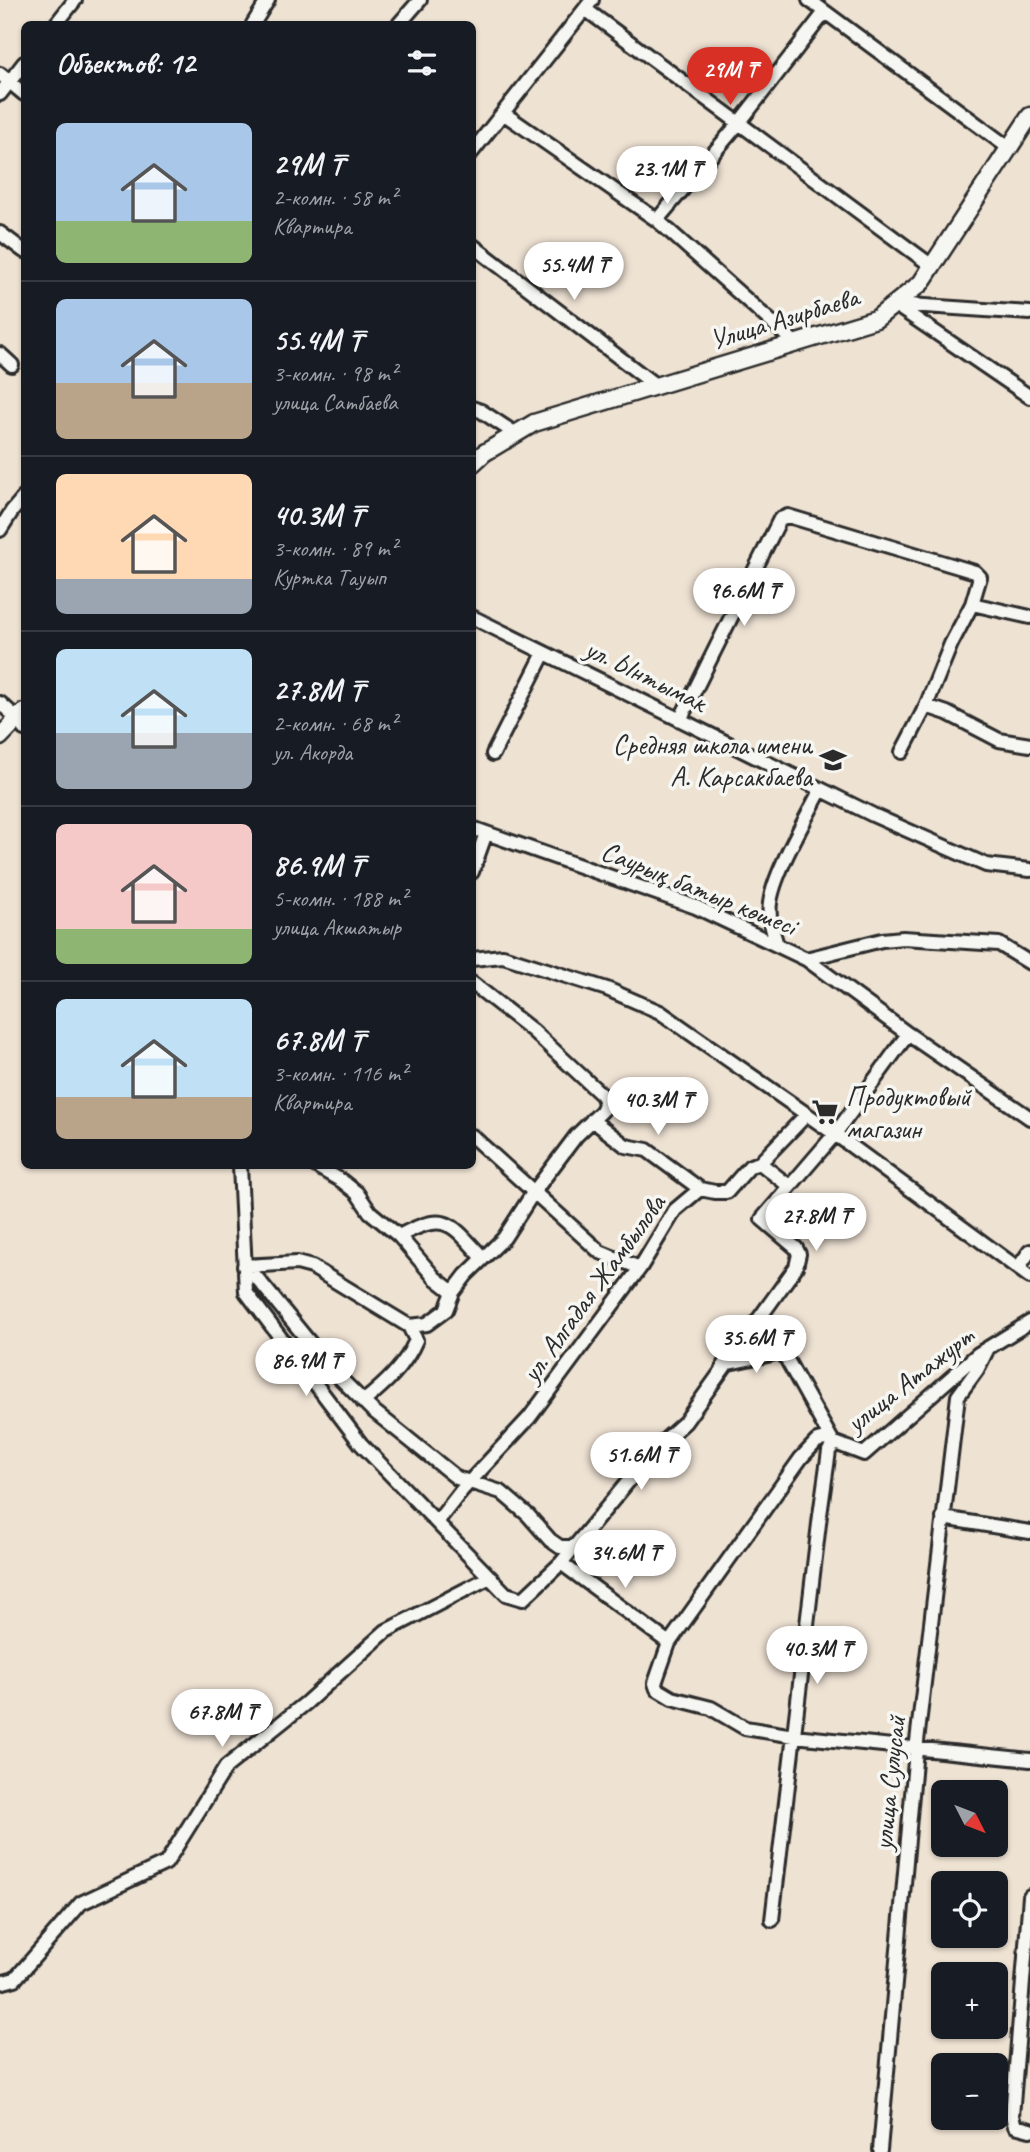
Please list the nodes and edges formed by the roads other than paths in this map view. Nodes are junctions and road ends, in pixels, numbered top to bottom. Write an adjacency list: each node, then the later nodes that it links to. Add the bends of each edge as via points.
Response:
1 (75, 0): 7 (street)
2 (268, 0): 8 (street)
3 (420, 0): 9 (street)
4 (809, 0): 6 (street)
5 (588, 4): 14 (street); 16 (street)
6 (825, 12): 16 (street); 18 (street)
7 (58, 21)
8 (255, 21)
9 (402, 21)
10 (21, 65): 11 (street)
11 (5, 78): 12 (street); 13 (street)
12 (21, 91)
13 (0, 94)
14 (503, 113): 17 (street); 19 (street)
15 (1030, 116): 18 (main road, Улица Азирбаева)
16 (739, 123): 19 (street); 23 (street)
17 (476, 147)
18 (1009, 148): 23 (main road, Улица Азирбаева)
19 (657, 220): 26 (street)
20 (0, 233): 22 (street)
21 (476, 248): 29 (street)
22 (21, 249)
23 (932, 266): 24 (main road, Улица Азирбаева, via 921,283)
24 (894, 304): 25 (street); 26 (main road, Улица Азирбаева, via 876,319); 30 (street)
25 (1030, 313)
26 (795, 343): 29 (main road, Улица Азирбаева)
27 (0, 354): 28 (street)
28 (12, 365)
29 (654, 385): 32 (main road, Улица Азирбаева, via 534,423)
30 (1030, 397)
31 (476, 409): 32 (street)
32 (516, 434): 33 (main road, Улица Азирбаева)
33 (476, 460)
34 (21, 500): 36 (street)
35 (0, 501): 36 (street)
36 (12, 511): 37 (street)
37 (0, 530)
38 (972, 604): 39 (street); 43 (street); 45 (street, via 980,577 975,572 788,516 780,519)
39 (1030, 617)
40 (476, 619): 41 (street, ул. Ынтымак)
41 (544, 653): 45 (street, ул. Ынтымак); 50 (street)
42 (0, 703): 44 (street)
43 (926, 706): 48 (street, via 999,740); 49 (street)
44 (21, 719)
45 (680, 719): 51 (street, ул. Ынтымак)
46 (21, 721): 47 (main road)
47 (0, 737)
48 (1030, 745)
49 (902, 752)
50 (493, 754)
51 (821, 789): 55 (street, ул. Ынтымак, via 986,865); 56 (street, via 774,886 770,905)
52 (476, 829): 53 (street, Саурық батыр көшесі)
53 (486, 833): 54 (street); 56 (street, Саурық батыр көшесі, via 696,907)
54 (476, 861)
55 (1030, 870)
56 (777, 945): 58 (street, Саурық батыр көшесі)
57 (476, 959): 62 (street, via 516,959 660,1012)
58 (806, 959): 59 (street, Саурық батыр көшесі, via 903,938 999,944); 61 (street)
59 (1030, 963)
60 (476, 986): 64 (street, via 603,1096 602,1111)
61 (908, 1034): 63 (street); 65 (street)
62 (806, 1115): 65 (street); 67 (street, ул. Алгадая Жамбылова)
63 (1030, 1118)
64 (592, 1120): 71 (street, via 625,1146 648,1150); 72 (street)
65 (835, 1134): 70 (street); 78 (street)
66 (476, 1140): 72 (street)
67 (760, 1163): 70 (street); 71 (street, ул. Алгадая Жамбылова, via 750,1166 727,1192)
68 (240, 1169): 76 (street)
69 (321, 1169): 73 (street, via 357,1193 370,1212)
70 (789, 1186): 81 (street, via 762,1219 799,1254 796,1267)
71 (700, 1189): 77 (street, ул. Алгадая Жамбылова, via 675,1210)
72 (533, 1193): 75 (street, via 505,1238); 77 (street, via 600,1252)
73 (398, 1236): 75 (street, via 434,1221 449,1223); 80 (street)
74 (1030, 1251): 78 (street)
75 (483, 1258): 80 (street)
76 (244, 1266): 83 (street, via 297,1263 312,1267); 87 (street); 91 (street, via 246,1292 361,1444)
77 (640, 1268): 89 (street, ул. Алгадая Жамбылова, via 529,1418)
78 (1018, 1268): 79 (street)
79 (1030, 1277)
80 (453, 1292): 83 (street, via 446,1310 427,1324)
81 (762, 1315): 85 (street); 86 (street)
82 (1030, 1322): 84 (street, улица Атажурт)
83 (409, 1326): 87 (street, via 416,1340 409,1355)
84 (989, 1347): 88 (street, улица Атажурт, via 864,1454); 90 (street, улица Сулусай, via 958,1396)
85 (781, 1352): 86 (street); 88 (street)
86 (724, 1364): 93 (street, via 685,1422 655,1449)
87 (363, 1402): 89 (street, via 457,1478)
88 (834, 1444): 96 (street, улица Атажурт, via 817,1441 801,1458); 97 (street, via 820,1515)
89 (469, 1482): 91 (street, ул. Алгадая Жамбылова); 93 (street, via 500,1492 550,1540 560,1547)
90 (943, 1518): 92 (street); 98 (street, улица Сулусай)
91 (436, 1522): 95 (street)
92 (1030, 1531)
93 (574, 1547): 94 (street)
94 (561, 1563): 95 (street, via 523,1599 506,1594); 96 (street)
95 (490, 1577): 102 (street, via 386,1632 226,1767 166,1863 81,1903 15,1979)
96 (669, 1643): 97 (street, улица Атажурт, via 657,1689 671,1698 711,1708 744,1728)
97 (794, 1736): 98 (street); 101 (street)
98 (916, 1750): 99 (street); 104 (street, улица Сулусай)
99 (1030, 1760)
100 (1030, 1896): 103 (street, via 1012,2116 1015,2126)
101 (772, 1920)
102 (0, 1983)
103 (1030, 2130)
104 (880, 2150)

